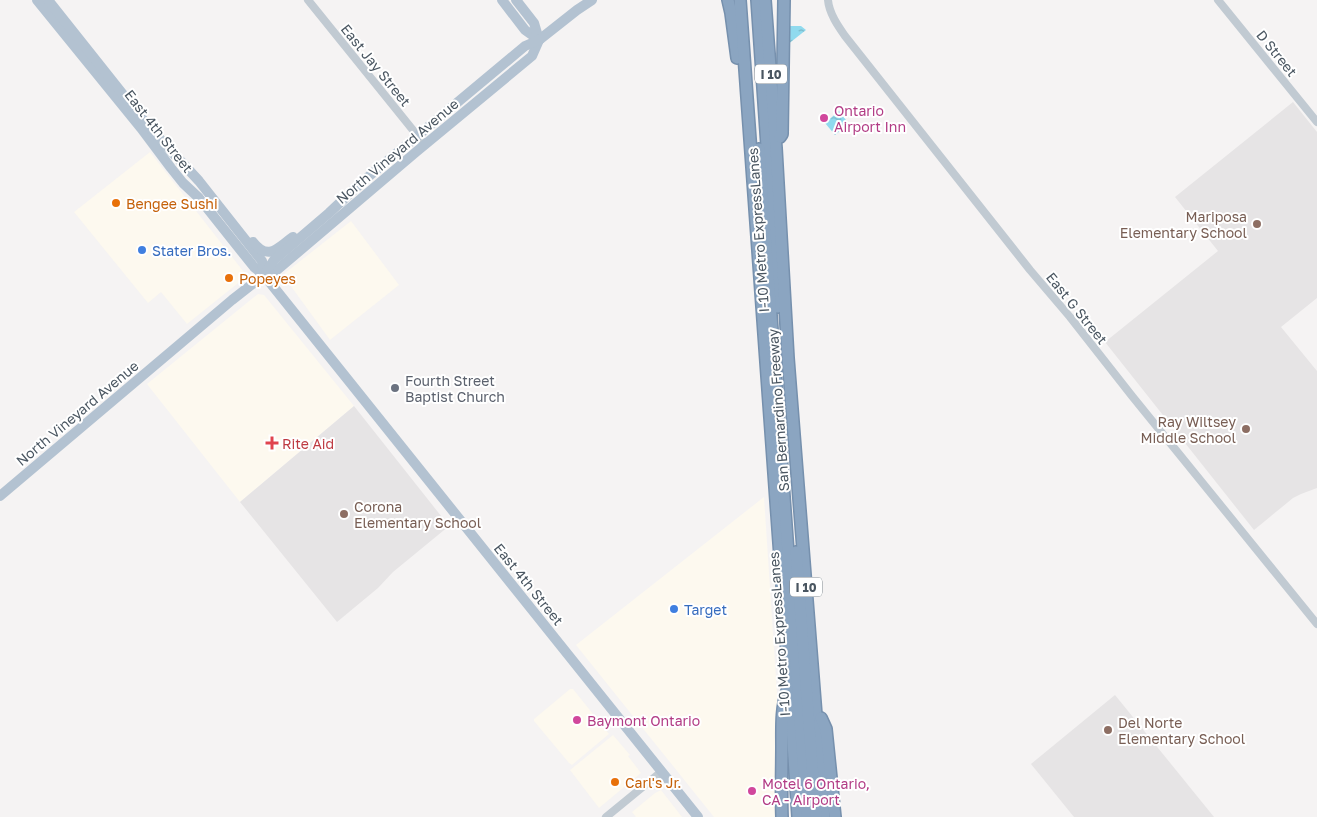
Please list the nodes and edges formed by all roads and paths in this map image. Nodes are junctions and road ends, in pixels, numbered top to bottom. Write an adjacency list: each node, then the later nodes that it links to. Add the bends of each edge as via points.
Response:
1 (37, 0): 25 (main road, East 4th Street, via 177,176)
2 (48, 0): 22 (main road, East 4th Street, via 150,127)
3 (308, 0): 17 (street, East Jay Street)
4 (502, 0): 15 (main road, via 525,30)
5 (516, 0): 15 (main road, via 534,23)
6 (592, 0): 15 (main road, North Vineyard Avenue)
7 (728, 0): 18 (highway, via 741,112)
8 (740, 0): 18 (highway, San Bernardino Freeway / I 10)
9 (749, 0): 35 (highway, I-10 Metro ExpressLanes)
10 (757, 0): 36 (highway, I-10 Metro ExpressLanes)
11 (765, 0): 20 (highway, San Bernardino Freeway / I 10)
12 (784, 0): 20 (highway, via 782,134)
13 (828, 0): 27 (street, East G Street, via 839,28)
14 (1218, 0): 16 (street, D Street)
15 (540, 40): 17 (main road, North Vineyard Avenue, via 525,46); 19 (main road, North Vineyard Avenue, via 532,56)
16 (1317, 122)
17 (418, 136): 19 (street, East Jay Street); 21 (main road, North Vineyard Avenue)
18 (750, 141): 28 (highway, San Bernardino Freeway / I 10)
19 (425, 145): 23 (main road, North Vineyard Avenue)
20 (776, 148): 29 (highway, San Bernardino Freeway / I 10)
21 (362, 182): 23 (main road, via 358,193 333,216); 24 (main road, North Vineyard Avenue)
22 (204, 188): 24 (main road, via 214,194 258,247 266,252 272,252 304,229); 25 (main road, East 4th Street, via 262,261)
23 (330, 226): 25 (main road, North Vineyard Avenue, via 278,270)
24 (313, 227): 25 (main road, North Vineyard Avenue, via 274,260)
25 (264, 275): 26 (main road, North Vineyard Avenue); 30 (main road, East 4th Street)
26 (0, 496)
27 (1317, 624)
28 (789, 682): 33 (highway, via 783,704); 34 (highway, San Bernardino Freeway / I 10)
29 (816, 707): 37 (highway, San Bernardino Freeway / I 10); 38 (highway, via 826,729)
30 (661, 772): 31 (street); 32 (main road, East 4th Street)
31 (606, 817)
32 (698, 817)
33 (782, 817)
34 (798, 817)
35 (807, 817)
36 (816, 817)
37 (824, 817)
38 (835, 817)

